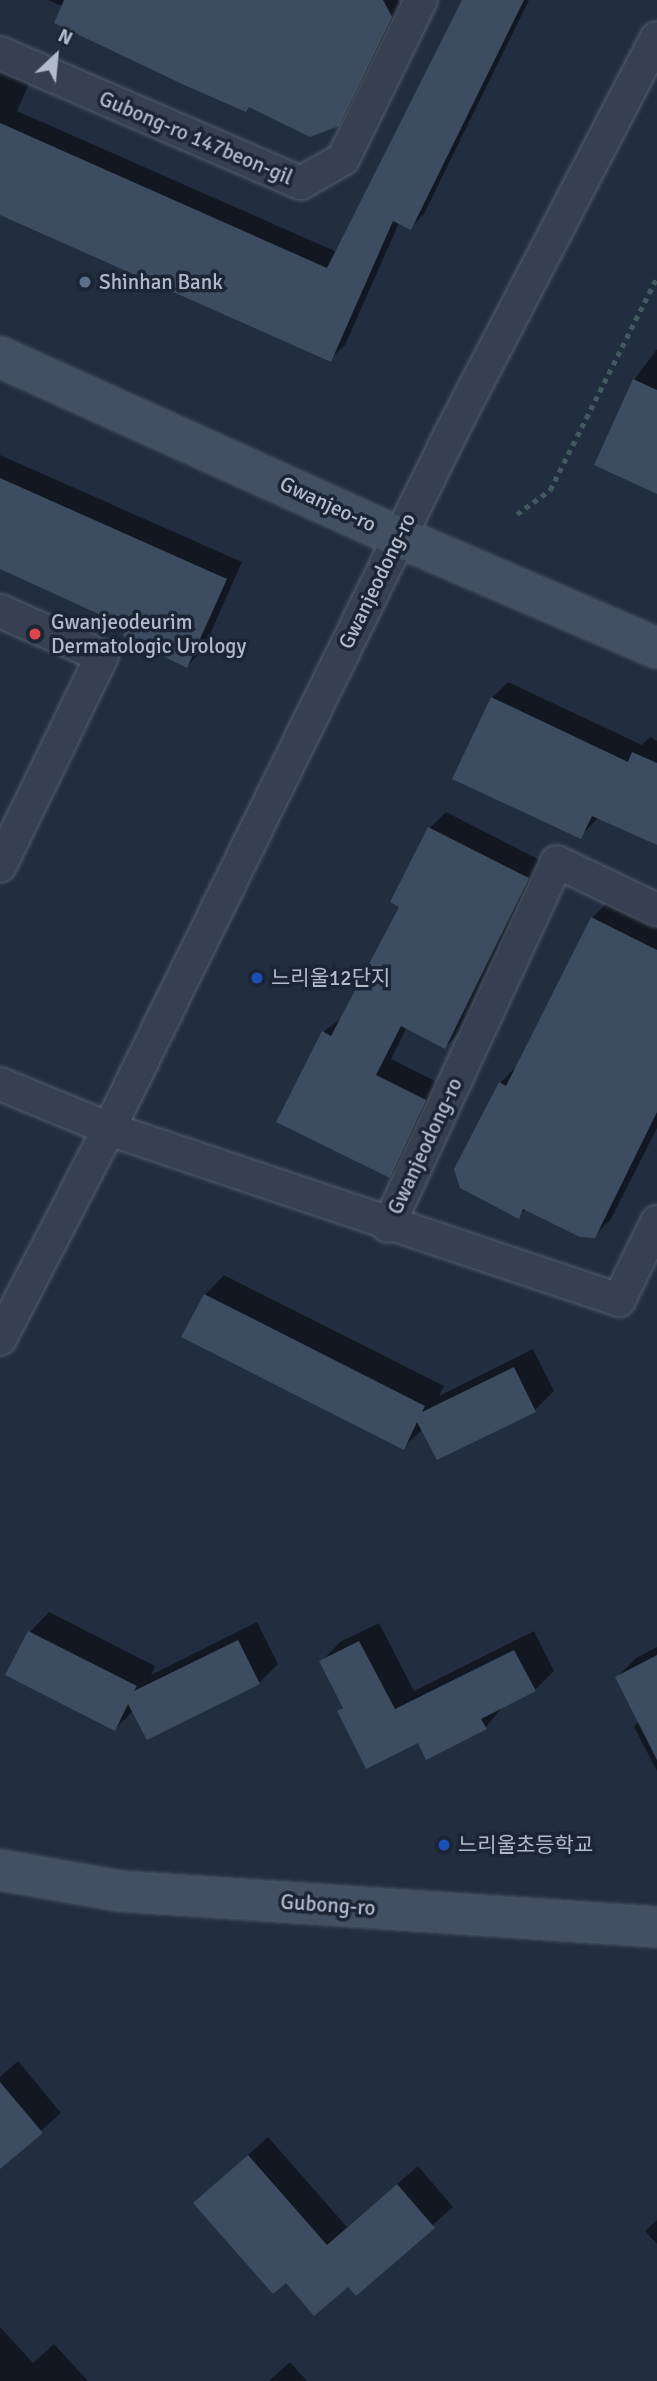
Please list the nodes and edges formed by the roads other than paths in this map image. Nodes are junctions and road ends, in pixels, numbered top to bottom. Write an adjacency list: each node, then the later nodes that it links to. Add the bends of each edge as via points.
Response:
1 (421, 0): 3 (street, Gubong-ro 147beon-gil, via 343,159 301,183)
2 (657, 38): 5 (street, Gwanjeodong-ro)
3 (0, 53)
4 (0, 357): 5 (street, Gwanjeo-ro)
5 (399, 537): 7 (street, Gwanjeo-ro); 11 (street, Gwanjeodong-ro)
6 (0, 611): 8 (street, via 102,656)
7 (657, 648)
8 (0, 866)
9 (657, 910): 13 (street, Gwanjeodong-ro, via 557,862)
10 (0, 1084): 11 (street)
11 (109, 1129): 13 (street, Gwanjeodong-ro); 14 (street, Gwanjeodong-ro)
12 (657, 1222): 13 (street, Gwanjeodong-ro, via 618,1300)
13 (388, 1226)
14 (0, 1339)
15 (0, 1870): 16 (street, Gubong-ro, via 119,1891)
16 (657, 1927)

